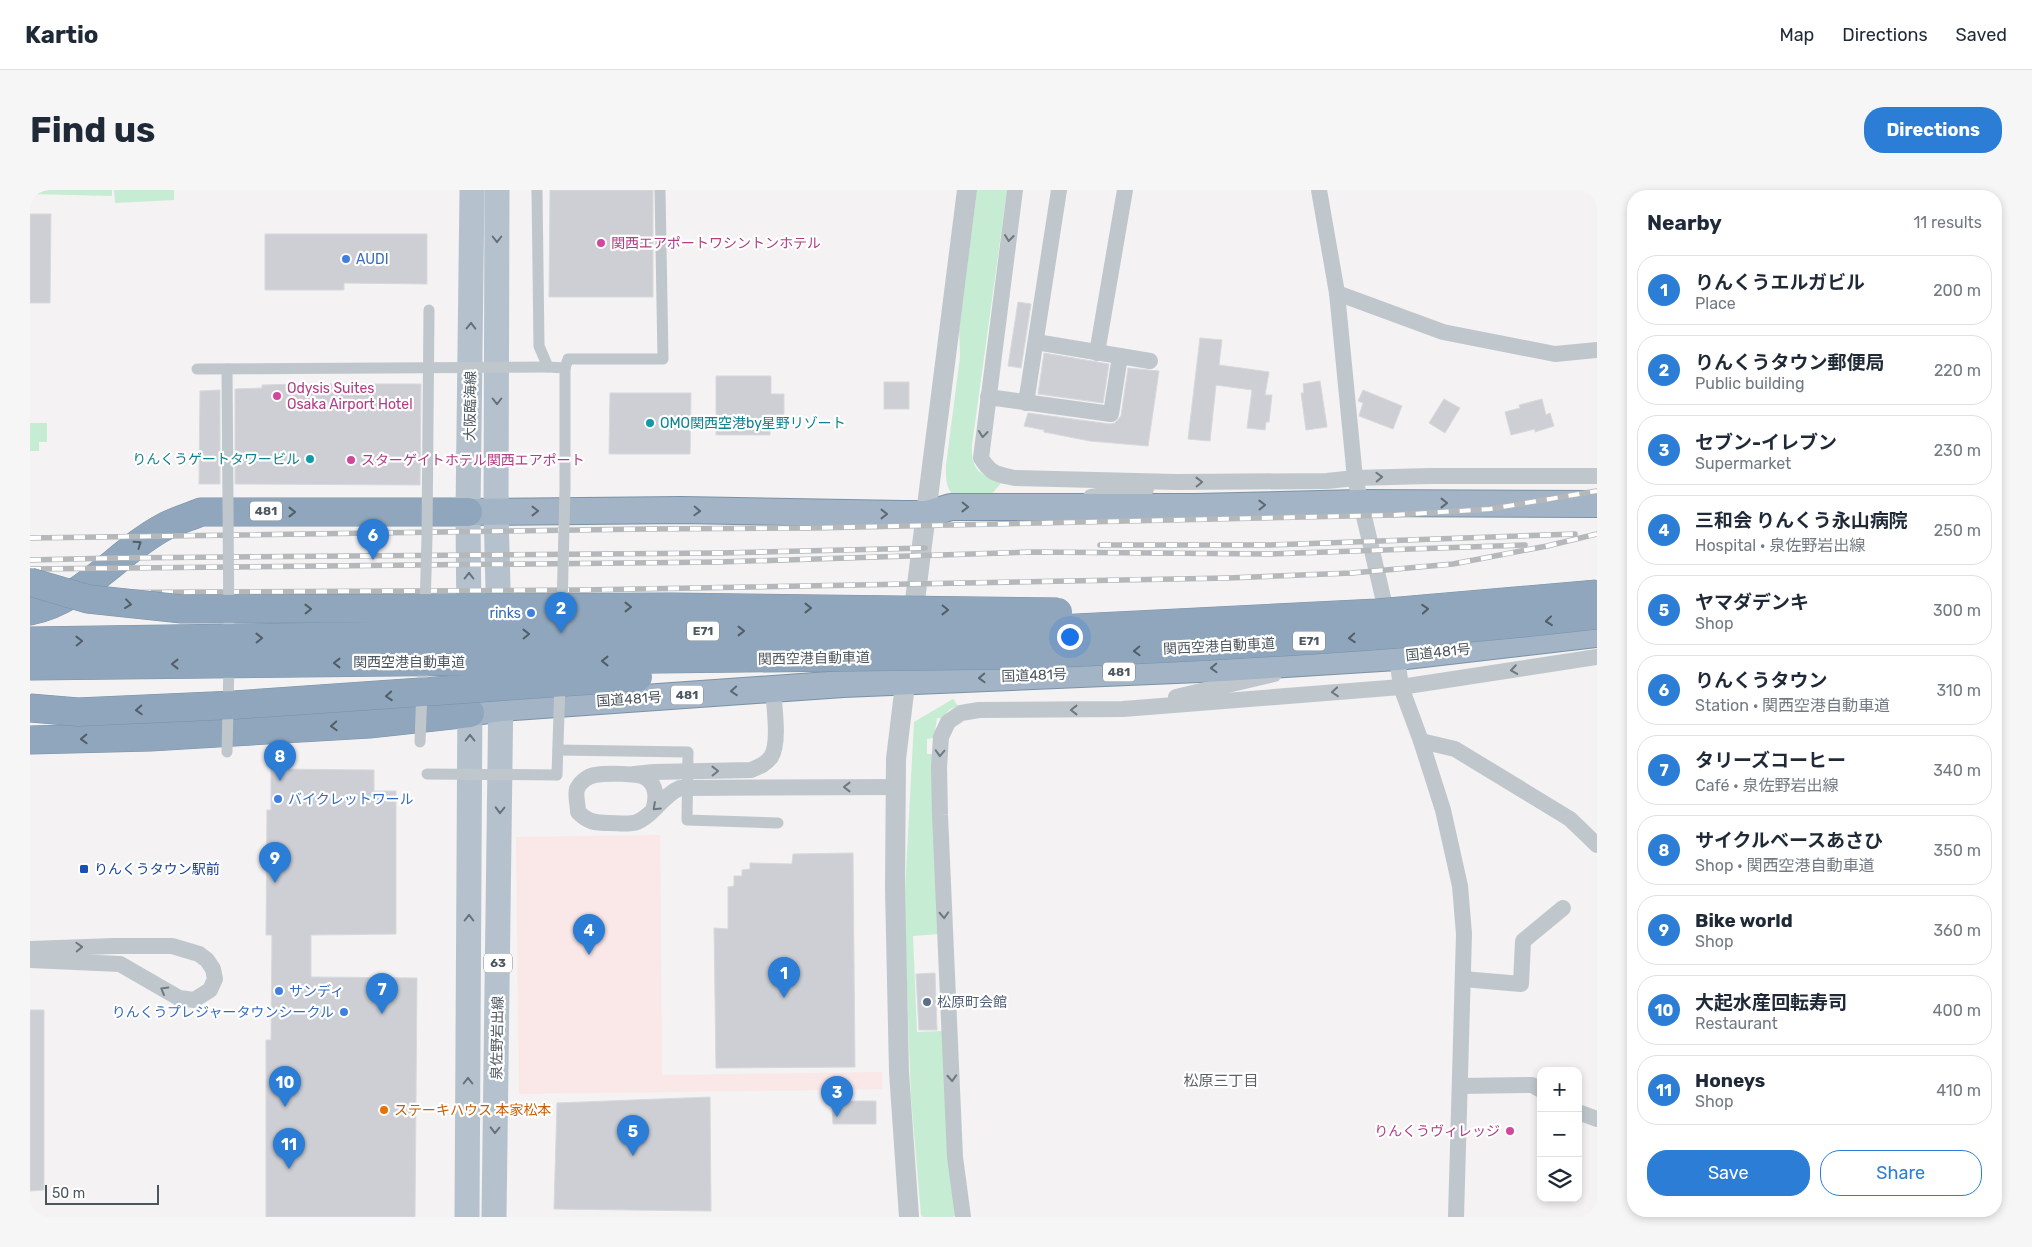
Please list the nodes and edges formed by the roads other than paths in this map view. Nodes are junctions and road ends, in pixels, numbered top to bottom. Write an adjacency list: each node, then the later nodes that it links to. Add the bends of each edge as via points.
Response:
1 (472, 190): 30 (main road, 大阪臨海線, one-way to 1)
2 (497, 190): 29 (main road, 大阪臨海線, one-way to 29)
3 (537, 190): 18 (street, via 539,346)
4 (660, 190): 19 (street, via 663,359 568,359)
5 (967, 190): 31 (street)
6 (1015, 190): 22 (street, one-way to 22)
7 (1059, 190): 12 (street)
8 (1125, 190): 14 (street)
9 (1319, 190): 10 (street)
10 (1337, 293): 13 (street, via 1443,332 1555,354); 26 (street, via 1350,439)
11 (429, 310): 17 (street, bridge)
12 (1036, 342): 14 (street); 23 (street)
13 (1597, 350)
14 (1097, 353): 15 (street)
15 (1120, 356): 16 (street); 23 (street, via 1111,414)
16 (1150, 361)
17 (427, 368): 18 (street, bridge); 21 (street, bridge); 55 (street, bridge, via 427,537)
18 (548, 368): 19 (street)
19 (565, 368): 56 (street, bridge)
20 (197, 369): 21 (street, bridge)
21 (227, 369): 57 (street, bridge, via 230,586)
22 (988, 397): 23 (street); 25 (street, one-way to 25, via 981,458 989,470 998,475)
23 (1026, 402)
24 (1597, 476): 26 (street, one-way to 24, via 1429,476)
25 (1176, 482): 26 (street, one-way to 26, via 1327,481); 28 (street)
26 (1358, 490): 27 (highway, 481, one-way to 27); 28 (highway, 481, one-way to 26, via 1195,507); 42 (street)
27 (1597, 504)
28 (1045, 507): 31 (highway, 481, one-way to 28, via 951,507)
29 (496, 511): 30 (highway, 481); 31 (highway, 481, one-way to 31); 50 (main road, 大阪臨海線)
30 (468, 512): 34 (highway, 481, one-way to 30, via 59,601 164,526 200,512); 52 (main road, 大阪臨海線, one-way to 30)
31 (927, 514): 46 (street)
32 (30, 582): 36 (highway, one-way to 36, bridge, via 88,599 182,609 671,607 1022,611 1073,613)
33 (1597, 594): 36 (highway, 関西空港自動車道 / E71, one-way to 33, bridge, via 1376,613)
34 (30, 611)
35 (1597, 615): 41 (highway, 関西空港自動車道 / E71, one-way to 41, bridge, via 1382,636)
36 (1148, 623): 38 (highway, 関西空港自動車道 / E71, one-way to 36, bridge, via 728,631 975,633)
37 (1597, 634): 39 (highway, 国道481号 / 481)
38 (30, 641)
39 (1531, 642): 40 (street); 42 (highway, 国道481号 / 481)
40 (1597, 644)
41 (1021, 655): 45 (highway, 関西空港自動車道 / E71, one-way to 45, bridge); 49 (highway, one-way to 49, bridge, via 921,666 675,675 234,705 78,712)
42 (1397, 656): 44 (highway, 国道481号 / 481); 47 (street)
43 (1597, 657): 47 (street, one-way to 47)
44 (1333, 661): 46 (highway, 国道481号 / 481, one-way to 46); 51 (street)
45 (30, 666)
46 (905, 681): 48 (highway, 国道481号 / 481); 60 (street)
47 (1401, 687): 51 (street, one-way to 51); 54 (street)
48 (773, 689): 50 (highway, 国道481号 / 481, one-way to 50); 59 (street, one-way to 48, via 751,770 763,765 772,756 775,744)
49 (30, 708)
50 (502, 708): 52 (highway, 国道481号 / 481); 73 (main road, 泉佐野岩出線 / 63, one-way to 73)
51 (1123, 710): 75 (street, one-way to 75, via 961,712 948,722 941,737 940,815 955,1148)
52 (470, 713): 53 (highway, 481, one-way to 53, via 369,724 150,737); 72 (main road, 泉佐野岩出線 / 63, one-way to 52)
53 (30, 740)
54 (1421, 741): 63 (street, via 1455,749 1570,819); 67 (street, via 1443,810 1460,886 1464,934)
55 (420, 742)
56 (558, 750): 58 (street, bridge, via 556,776); 62 (street, bridge, via 688,752 687,820)
57 (227, 752)
58 (427, 774)
59 (632, 775): 61 (street, via 646,778 652,785 656,795); 61 (street, via 595,775 584,779 577,789 578,812 585,820 595,823 636,823)
60 (895, 787): 61 (street, one-way to 61, via 680,788); 74 (street, via 899,1072)
61 (653, 810)
62 (778, 823)
63 (1597, 845)
64 (1563, 908): 67 (street, via 1523,941 1521,984)
65 (30, 949): 66 (street, one-way to 66, via 172,946 199,954 207,960 215,979 210,990 194,1000 179,998 120,964)
66 (30, 960)
67 (1462, 979): 68 (street)
68 (1460, 1086): 69 (street, via 1532,1085); 76 (street)
69 (1537, 1088)
70 (1582, 1113): 71 (street)
71 (1597, 1119)
72 (467, 1217)
73 (494, 1217)
74 (909, 1217)
75 (963, 1217)
76 (1456, 1217)

